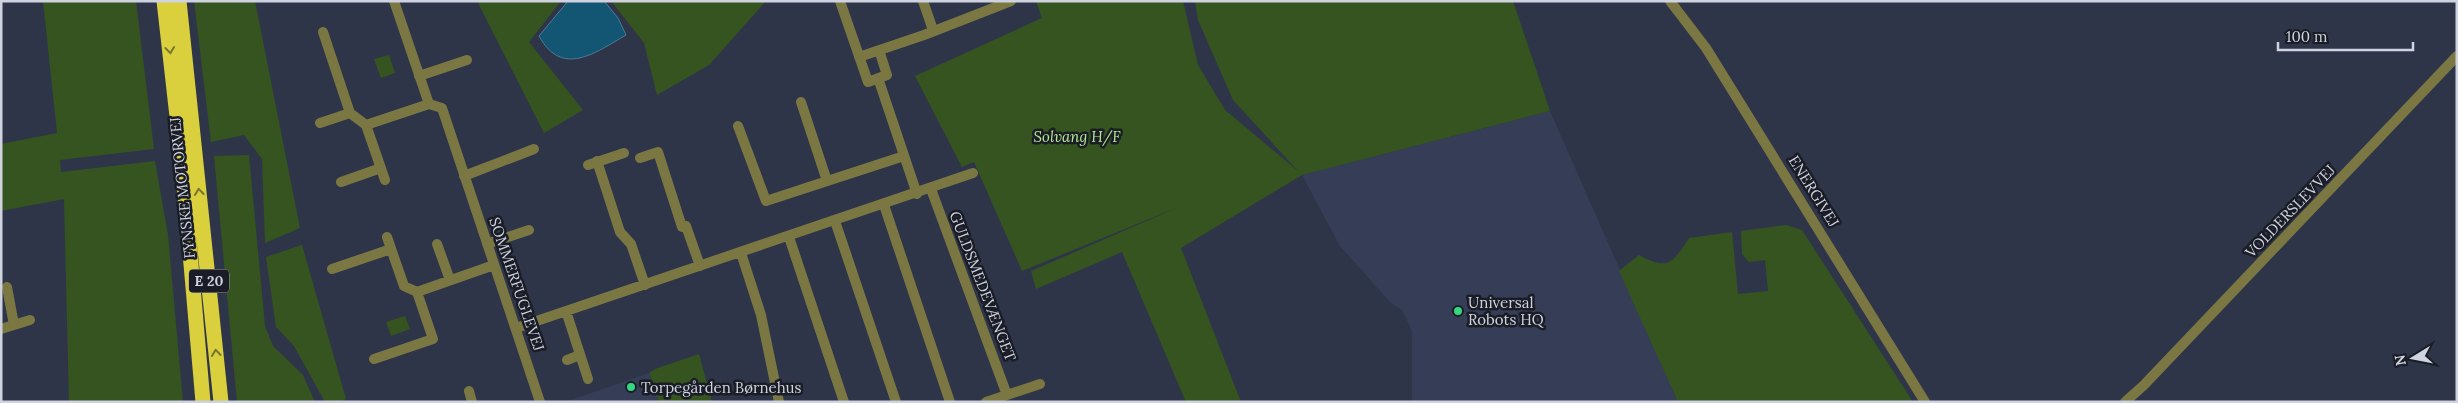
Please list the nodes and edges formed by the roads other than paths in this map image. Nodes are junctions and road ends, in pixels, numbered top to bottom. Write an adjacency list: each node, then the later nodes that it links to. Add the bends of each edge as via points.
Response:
1 (164, 1): 64 (highway, FYNSKE MOTORVEJ / E 20, one-way to 64)
2 (179, 1): 63 (highway, FYNSKE MOTORVEJ / E 20, one-way to 2)
3 (394, 1): 14 (street)
4 (840, 1): 12 (street)
5 (923, 1): 8 (street)
6 (1670, 1): 72 (street, ENERGIVEJ, via 1706,48)
7 (1006, 2): 8 (street)
8 (933, 30): 10 (street, via 924,36)
9 (323, 32): 18 (street)
10 (879, 50): 12 (street); 15 (street, via 887,75)
11 (2457, 56): 60 (street, VOLDERSLEVVEJ)
12 (859, 57): 15 (street, via 868,82)
13 (467, 60): 14 (street)
14 (419, 76): 17 (street)
15 (878, 78): 24 (street)
16 (801, 102): 30 (street)
17 (429, 104): 20 (street); 28 (street, SOMMERFUGLEVEJ, via 442,108)
18 (350, 113): 19 (street); 20 (street)
19 (320, 124)
20 (366, 126): 26 (street)
21 (738, 126): 30 (street, via 766,200)
22 (534, 149): 28 (street)
23 (624, 153): 47 (street, via 592,163 620,232 631,244)
24 (904, 156): 30 (street); 33 (street)
25 (640, 158): 44 (street, via 658,152 682,227 686,226)
26 (381, 168): 29 (street); 31 (street)
27 (973, 173): 32 (street)
28 (464, 176): 40 (street, SOMMERFUGLEVEJ)
29 (385, 180)
30 (827, 181)
31 (341, 182)
32 (932, 189): 33 (street); 62 (street, GULDSMEDEVÆNGET)
33 (917, 194): 34 (street)
34 (884, 205): 35 (street); 70 (street)
35 (835, 221): 38 (street); 69 (street)
36 (529, 230): 40 (street)
37 (387, 237): 41 (street)
38 (789, 237): 42 (street); 68 (street)
39 (437, 244): 46 (street)
40 (487, 244): 43 (street, SOMMERFUGLEVEJ)
41 (391, 249): 45 (street); 49 (street, via 404,286)
42 (741, 252): 44 (street); 67 (street, via 761,315)
43 (494, 265): 46 (street); 53 (street, SOMMERFUGLEVEJ)
44 (700, 266): 47 (street)
45 (332, 269)
46 (450, 280): 49 (street)
47 (645, 285): 50 (street)
48 (7, 287): 52 (street)
49 (417, 292): 56 (street, via 433,339)
50 (566, 311): 53 (street); 55 (street)
51 (30, 320): 52 (street)
52 (14, 325): 54 (street)
53 (516, 328): 66 (street, SOMMERFUGLEVEJ)
54 (1, 329)
55 (580, 355): 57 (street); 58 (street)
56 (374, 359)
57 (567, 360)
58 (588, 379)
59 (1040, 384): 62 (street)
60 (2144, 385): 73 (street, VOLDERSLEVVEJ); 74 (street, VOLDERSLEVVEJ)
61 (468, 391): 65 (street)
62 (1007, 395): 71 (street)
63 (221, 398)
64 (203, 402)
65 (472, 402)
66 (540, 402)
67 (779, 402)
68 (844, 402)
69 (896, 402)
70 (950, 402)
71 (986, 402)
72 (1925, 402)
73 (2125, 402)
74 (2132, 402)

